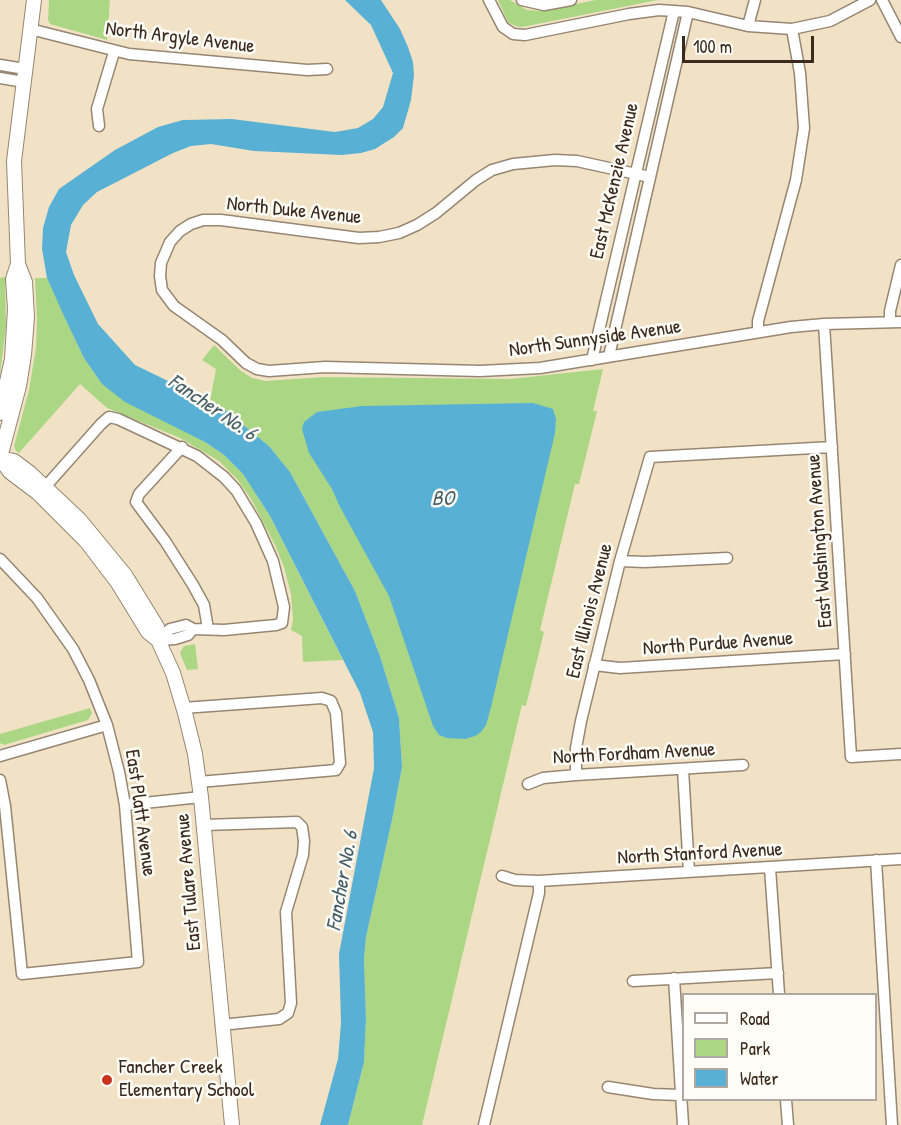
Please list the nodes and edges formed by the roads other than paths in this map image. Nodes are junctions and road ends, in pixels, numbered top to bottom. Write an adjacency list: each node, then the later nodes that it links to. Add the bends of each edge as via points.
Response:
1 (489, 0): 8 (street, via 503,27 519,35 629,14)
2 (522, 0): 3 (street, via 544,5)
3 (571, 0)
4 (755, 0): 10 (street)
5 (870, 0): 11 (street, via 830,21)
6 (882, 0): 13 (street)
7 (34, 2): 12 (street)
8 (674, 11): 9 (street); 20 (street, East McKenzie Avenue)
9 (688, 12): 10 (street); 21 (street, East McKenzie Avenue)
10 (748, 26): 11 (street)
11 (792, 28): 26 (street, via 804,128 796,180)
12 (30, 29): 14 (street, North Argyle Avenue); 17 (street)
13 (901, 37)
14 (114, 52): 16 (street, North Argyle Avenue); 19 (street, via 98,109)
15 (0, 65): 17 (street)
16 (327, 69)
17 (25, 75): 18 (street); 22 (street, via 14,161)
18 (0, 78)
19 (99, 126)
20 (635, 174): 21 (street, North Duke Avenue); 28 (street, East McKenzie Avenue); 29 (street, North Duke Avenue, via 577,161 513,164 476,180 417,225 379,237 359,238 221,220 191,224 170,242 161,263 162,290 174,306)
21 (650, 177): 27 (street, East McKenzie Avenue)
22 (18, 264): 30 (street, via 13,279 12,359); 33 (street, via 25,282 24,355)
23 (901, 265): 24 (street, via 890,311)
24 (896, 322): 25 (street, North Sunnyside Avenue)
25 (824, 324): 26 (street, North Sunnyside Avenue); 32 (street, East Washington Avenue)
26 (758, 332): 27 (street, North Sunnyside Avenue)
27 (609, 356): 28 (street, North Sunnyside Avenue)
28 (592, 360): 29 (street, North Sunnyside Avenue, via 480,371)
29 (257, 369)
30 (0, 413)
31 (182, 447): 34 (street, via 109,417); 38 (street, via 136,501 193,585 204,605); 38 (street, via 224,477 248,507 278,577 284,607 282,623)
32 (832, 447): 37 (street, East Illinois Avenue, via 650,457); 40 (street, East Washington Avenue)
33 (0, 458): 34 (street, East Tulare Avenue, via 14,461); 39 (street, East Tulare Avenue, via 10,472 47,501 86,541 124,591 148,632)
34 (46, 486): 39 (street, East Tulare Avenue, via 116,562 157,627)
35 (727, 558): 37 (street)
36 (0, 559): 43 (street, East Platt Avenue, via 37,598 68,641)
37 (620, 561): 41 (street, East Illinois Avenue)
38 (207, 629): 39 (street, via 178,626)
39 (158, 640): 42 (street, East Tulare Avenue)
40 (845, 654): 41 (street, North Purdue Avenue, via 620,668); 44 (street, East Washington Avenue, via 851,757)
41 (594, 665): 48 (street, East Illinois Avenue, via 578,739)
42 (183, 708): 50 (street, East Tulare Avenue); 50 (street, via 322,698 331,701 336,713 340,763 336,770)
43 (107, 725): 45 (street); 53 (street, East Platt Avenue)
44 (901, 754)
45 (0, 756)
46 (743, 765): 47 (street, North Fordham Avenue)
47 (683, 769): 48 (street, North Fordham Avenue); 58 (street)
48 (576, 775): 51 (street, North Fordham Avenue, via 543,778)
49 (0, 780): 53 (street, East Platt Avenue, via 22,974 138,962)
50 (199, 782): 52 (street, East Tulare Avenue)
51 (528, 784)
52 (201, 797): 53 (street); 54 (street, East Tulare Avenue)
53 (125, 805)
54 (204, 825): 65 (street, East Tulare Avenue); 65 (street, via 297,822 304,841 286,912 291,1003 288,1013 279,1019)
55 (901, 859): 56 (street, North Stanford Avenue)
56 (876, 860): 57 (street, North Stanford Avenue); 73 (street)
57 (770, 868): 58 (street, North Stanford Avenue); 61 (street)
58 (689, 872): 60 (street, North Stanford Avenue)
59 (502, 876): 60 (street, North Stanford Avenue)
60 (539, 882): 70 (street)
61 (778, 974): 62 (street); 64 (street)
62 (674, 978): 63 (street); 67 (street)
63 (633, 981)
64 (779, 993)
65 (221, 1025): 69 (street, East Tulare Avenue)
66 (608, 1087): 67 (street)
67 (681, 1095): 71 (street)
68 (786, 1101): 72 (street)
69 (232, 1125)
70 (484, 1125)
71 (683, 1125)
72 (788, 1125)
73 (892, 1125)

